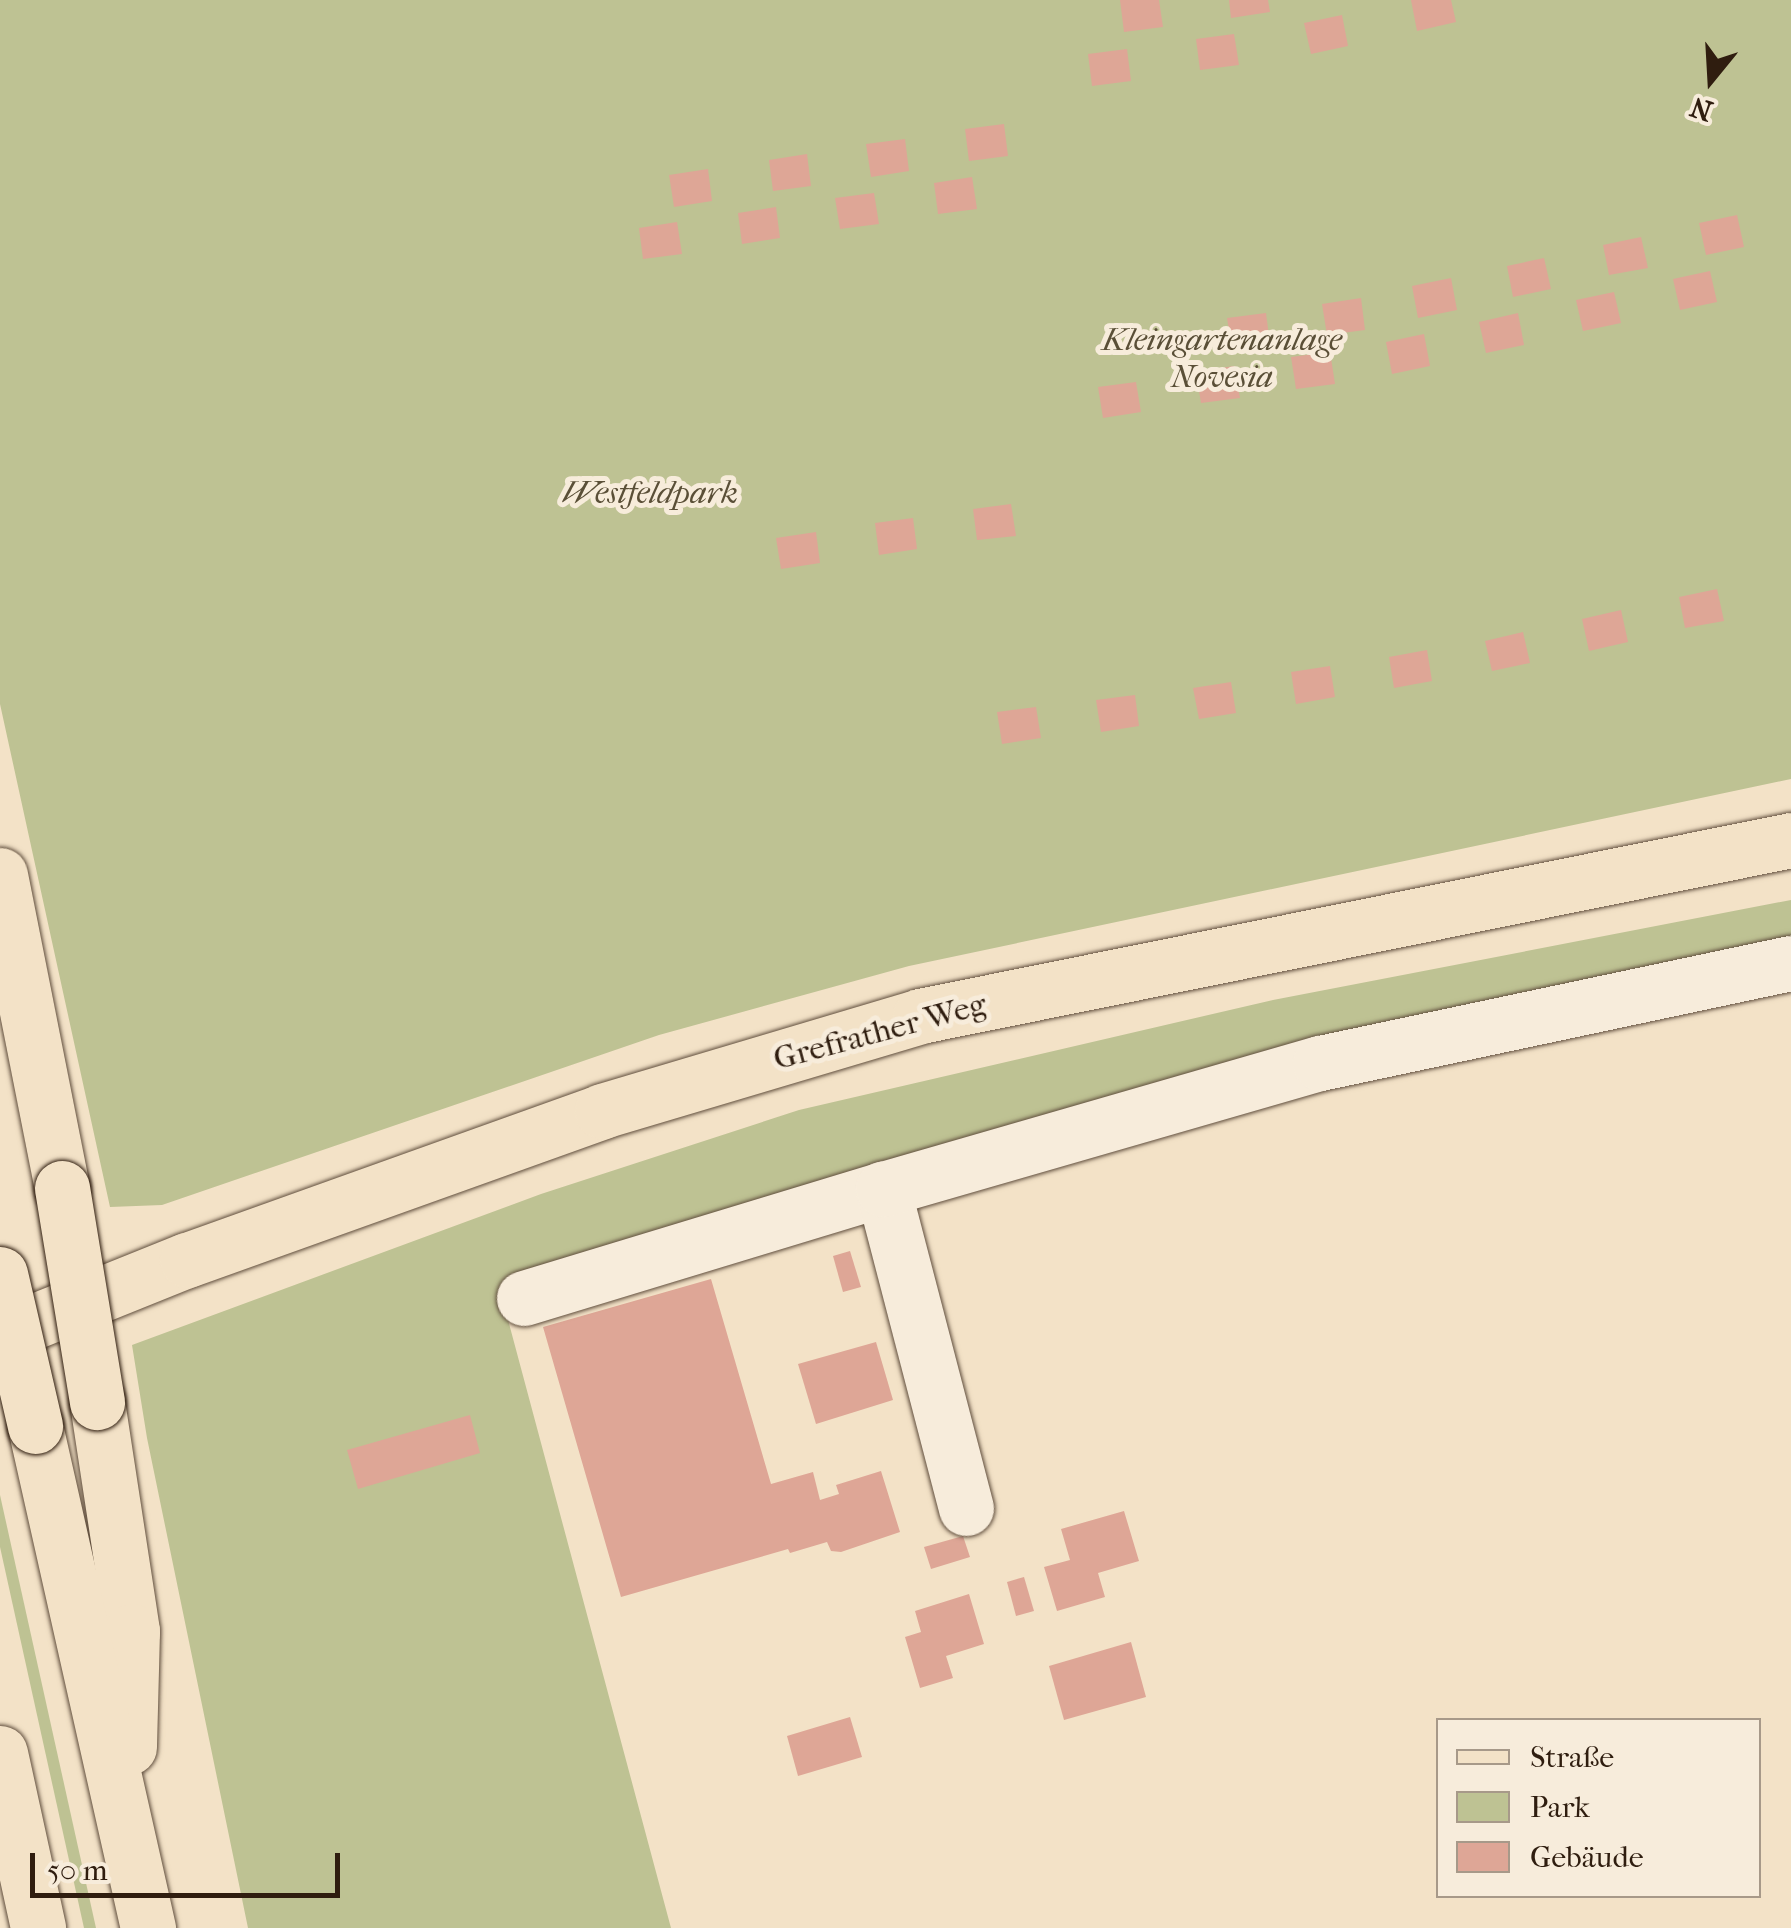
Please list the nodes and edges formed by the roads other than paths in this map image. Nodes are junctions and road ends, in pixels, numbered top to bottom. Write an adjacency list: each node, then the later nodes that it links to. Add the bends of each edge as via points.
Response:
1 (1791, 840): 7 (main road, Grefrather Weg, via 920,1016 602,1111 186,1260)
2 (0, 875): 10 (main road, bridge, via 62,1188 132,1631)
3 (1791, 963): 4 (lane, via 1320,1063)
4 (883, 1190): 6 (lane); 8 (lane)
5 (0, 1274): 10 (main road, bridge)
6 (524, 1298)
7 (0, 1335)
8 (966, 1508)
9 (0, 1753): 11 (main road)
10 (128, 1830): 12 (main road)
11 (38, 1928)
12 (148, 1928)

